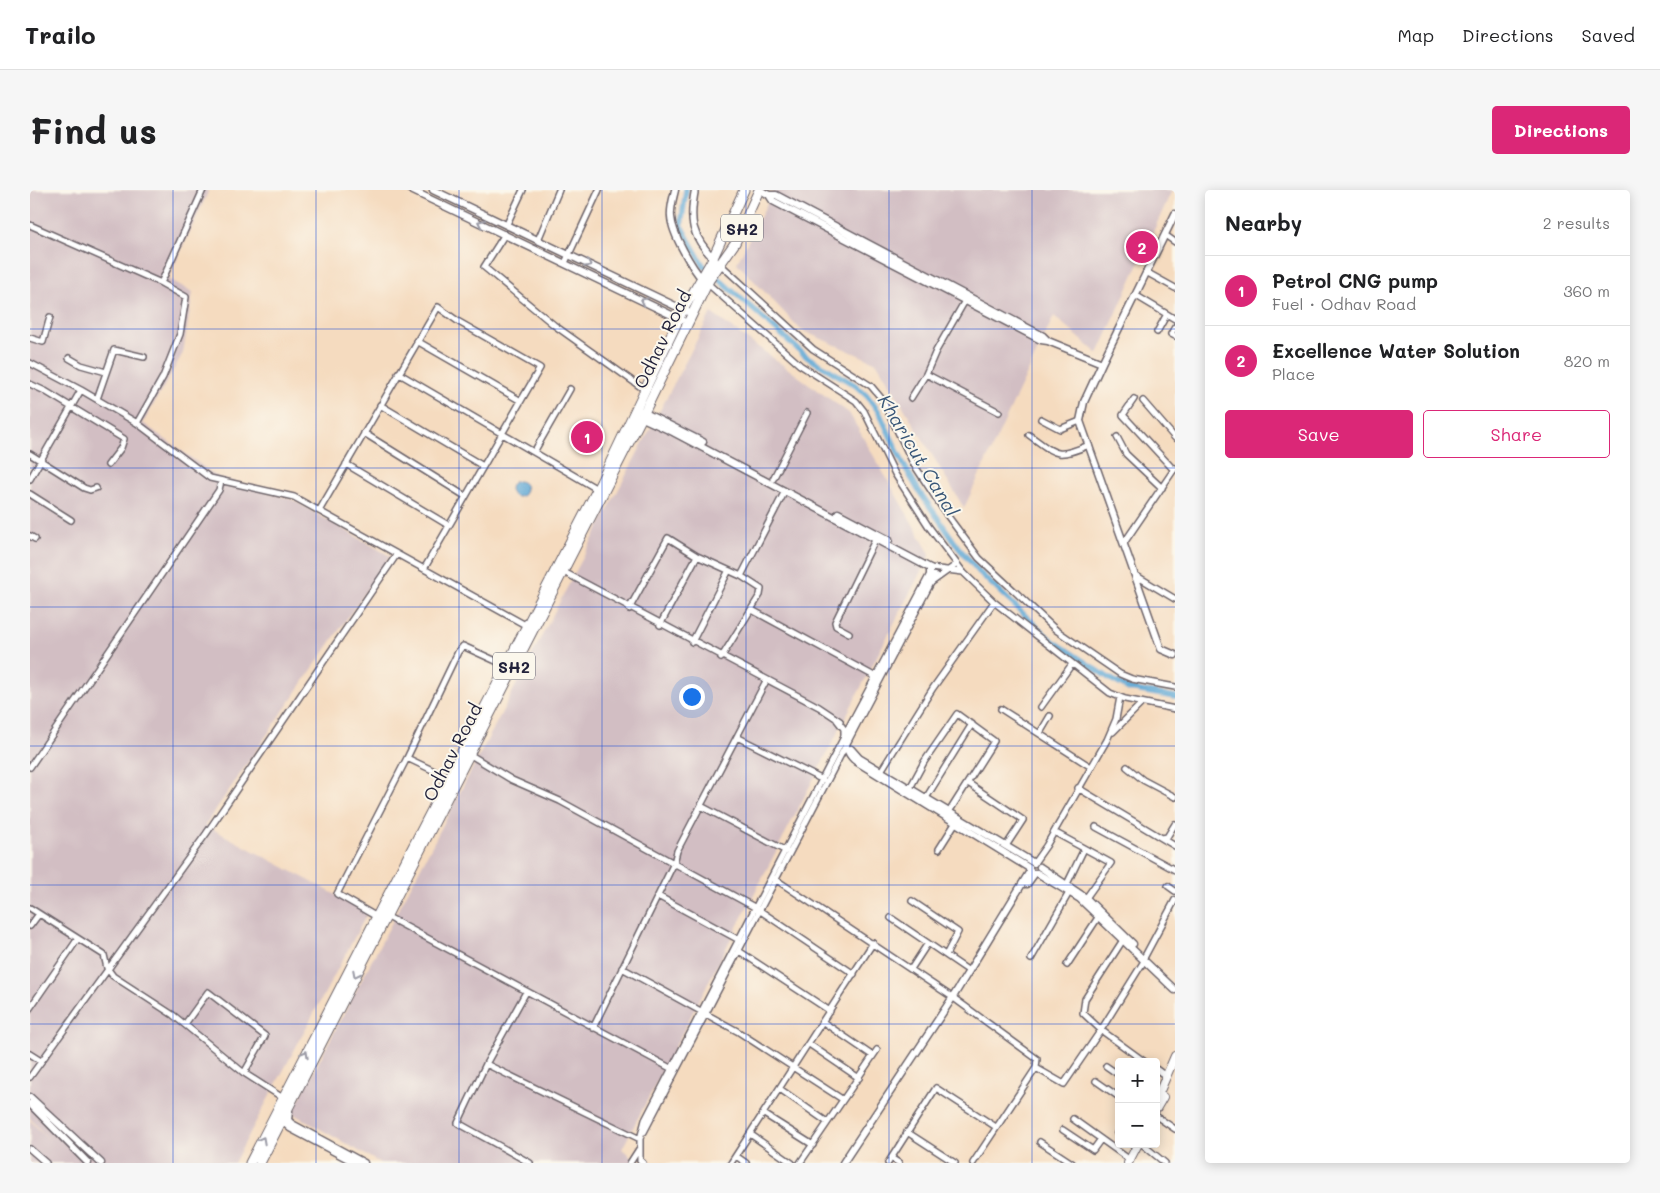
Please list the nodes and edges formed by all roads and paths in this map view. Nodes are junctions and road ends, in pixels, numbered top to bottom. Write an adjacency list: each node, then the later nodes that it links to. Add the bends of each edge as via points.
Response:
1 (203, 190): 25 (street)
2 (412, 190): 11 (street)
3 (433, 190): 12 (street); 14 (street)
4 (523, 190): 14 (street)
5 (559, 190): 18 (street)
6 (599, 190): 20 (street)
7 (675, 190): 24 (street, via 671,218 674,229)
8 (695, 190): 22 (street, via 690,215 692,226)
9 (744, 190): 22 (main road, SH2)
10 (759, 190): 22 (main road, SH2, via 735,243); 28 (street, via 776,196)
11 (422, 192): 12 (street)
12 (428, 198): 16 (street, one-way to 12)
13 (1175, 214): 17 (street)
14 (507, 224): 18 (street)
15 (30, 225): 25 (street)
16 (505, 234): 21 (street); 48 (street, via 484,267 554,325)
17 (1165, 235): 19 (street); 23 (street)
18 (538, 240): 20 (street)
19 (1175, 242)
20 (569, 254): 21 (street); 30 (street, one-way to 30)
21 (565, 263): 30 (street, one-way to 21)
22 (715, 263): 24 (main road, SH2); 115 (street, via 813,349 871,386 882,399 913,463 946,515 979,558 1003,582 1056,630 1120,674)
23 (1146, 272): 26 (street); 27 (street)
24 (706, 280): 30 (main road, Odhav Road / SH2); 91 (street, via 800,365 856,401 895,474)
25 (161, 283): 61 (street, via 186,296 180,334 163,377)
26 (1175, 288)
27 (1135, 295): 29 (street); 41 (street)
28 (966, 299): 41 (street, via 1048,341); 44 (street)
29 (1166, 314): 32 (street); 34 (street)
30 (685, 316): 48 (main road, Odhav Road / SH2); 57 (main road, Odhav Road / SH2)
31 (50, 317): 36 (street, via 43,342)
32 (1175, 319)
33 (1175, 327): 35 (street, via 1171,334)
34 (1157, 332)
35 (1175, 336)
36 (30, 338)
37 (416, 341): 43 (street); 52 (street); 52 (street, via 438,307 540,368)
38 (144, 357): 42 (street, via 116,349)
39 (69, 358): 42 (street)
40 (30, 363): 47 (street)
41 (1102, 363): 60 (street, via 1084,402)
42 (106, 372): 50 (street)
43 (398, 374): 54 (street); 63 (street)
44 (926, 374): 49 (street); 56 (street)
45 (30, 384): 55 (street)
46 (570, 389): 68 (street)
47 (81, 390): 50 (street); 55 (street)
48 (646, 390): 57 (main road, Odhav Road / SH2)
49 (911, 398)
50 (97, 399): 61 (street)
51 (1134, 399): 74 (street, via 1123,415)
52 (521, 401): 63 (street)
53 (1142, 401): 66 (street)
54 (380, 406): 62 (street); 73 (street)
55 (72, 407): 70 (street); 72 (street, via 124,439)
56 (999, 412)
57 (640, 413): 76 (street); 80 (main road, Odhav Road / SH2); 81 (street); 94 (main road, Odhav Road / SH2)
58 (807, 413): 76 (street)
59 (1041, 419): 60 (street, via 1060,429)
60 (1080, 421): 67 (street)
61 (137, 422): 77 (street, via 210,478)
62 (364, 433): 71 (street); 83 (street)
63 (502, 433): 68 (street); 73 (street)
64 (1029, 434): 67 (street, via 1059,454 1066,455)
65 (1117, 438): 79 (street, via 1126,454)
66 (1175, 438)
67 (1089, 445): 88 (street)
68 (534, 452): 80 (street)
69 (30, 454): 70 (street)
70 (41, 461): 75 (street); 78 (street, via 84,488)
71 (346, 464): 84 (street); 86 (street)
72 (108, 465)
73 (483, 466): 83 (street)
74 (1174, 469): 79 (street)
75 (30, 479)
76 (772, 479): 92 (street, via 886,538)
77 (221, 481): 84 (street, via 294,496); 131 (street, via 219,490)
78 (96, 488)
79 (1162, 488): 88 (street)
80 (597, 489): 94 (main road, Odhav Road / SH2)
81 (785, 490): 87 (street); 99 (street)
82 (30, 494): 85 (street)
83 (465, 496): 86 (street)
84 (319, 511): 89 (street)
85 (71, 520)
86 (448, 525): 93 (street)
87 (876, 538): 92 (street); 107 (street, via 834,622)
88 (1124, 543): 98 (street)
89 (397, 554): 93 (street); 183 (street, via 206,834)
90 (697, 556): 96 (street); 103 (street, via 668,538); 105 (street)
91 (957, 564): 95 (street); 97 (street)
92 (931, 568): 95 (street); 100 (street)
93 (424, 569): 106 (street)
94 (560, 570): 103 (street); 106 (main road, Odhav Road / SH2)
95 (947, 571): 97 (street); 100 (street)
96 (728, 572): 99 (street); 108 (street)
97 (964, 572): 102 (street)
98 (1135, 575): 101 (street); 109 (street, via 1161,649)
99 (741, 576): 104 (street, via 761,589)
100 (929, 582): 113 (street); 125 (street)
101 (1175, 599)
102 (994, 602): 111 (street); 134 (street, via 933,688)
103 (629, 609): 105 (street)
104 (752, 610): 110 (street); 113 (street)
105 (660, 625): 108 (street)
106 (531, 628): 112 (main road, Odhav Road / SH2); 128 (main road, Odhav Road / SH2)
107 (849, 633)
108 (692, 642): 110 (street)
109 (1175, 654)
110 (721, 658): 114 (street)
111 (1072, 664): 116 (street); 118 (street)
112 (507, 666): 130 (street, via 462,647); 135 (main road, Odhav Road / SH2)
113 (876, 677): 125 (street)
114 (766, 681): 124 (street); 125 (street, via 837,720)
115 (1175, 688)
116 (1120, 697): 117 (street); 126 (street, via 1116,719)
117 (1142, 703): 120 (street); 126 (street, via 1120,722)
118 (1041, 707)
119 (1001, 709): 123 (street)
120 (1175, 709)
121 (1050, 716): 123 (street)
122 (972, 724): 137 (street, via 994,741); 138 (street, via 956,714); 141 (street)
123 (1040, 733): 132 (street)
124 (737, 737): 136 (street); 142 (street)
125 (846, 738): 127 (street); 127 (street); 129 (street)
126 (1106, 740): 132 (street)
127 (839, 753): 129 (street); 136 (street); 157 (street)
128 (469, 754): 154 (street, via 512,780 560,801); 169 (main road, Odhav Road / SH2)
129 (853, 756): 134 (street); 144 (street)
130 (407, 758): 135 (street); 169 (street, via 337,894)
131 (30, 767)
132 (1090, 767): 139 (street)
133 (1127, 767): 140 (street, via 1143,780)
134 (881, 771): 138 (street)
135 (449, 778): 169 (main road, Odhav Road / SH2)
136 (823, 780): 153 (street)
137 (968, 783): 143 (street); 149 (street, via 1023,820)
138 (910, 788): 141 (street)
139 (1078, 788): 147 (street); 148 (street)
140 (1175, 797)
141 (926, 798): 143 (street)
142 (701, 806): 153 (street); 154 (street)
143 (949, 812): 149 (street)
144 (956, 822): 152 (street); 155 (street)
145 (1175, 824): 148 (street, via 1167,837)
146 (1096, 827): 156 (street)
147 (1054, 832): 151 (street); 155 (street)
148 (1162, 838): 150 (street)
149 (1006, 846): 155 (street)
150 (1175, 846)
151 (1084, 848): 158 (street); 163 (street, via 1111,863)
152 (939, 849)
153 (786, 851): 157 (street)
154 (674, 863): 162 (street); 167 (street)
155 (1035, 868): 158 (street); 160 (street); 186 (street); 190 (street)
156 (1175, 870)
157 (774, 878): 167 (street); 176 (street)
158 (1067, 884): 163 (street)
159 (1168, 886): 161 (street)
160 (1070, 891): 170 (street); 181 (street)
161 (1175, 891)
162 (658, 896): 175 (street); 184 (street)
163 (1086, 898): 180 (street)
164 (1175, 900): 180 (street)
165 (912, 901): 179 (street, via 958,932)
166 (30, 908): 168 (street)
167 (758, 910): 175 (street); 187 (street)
168 (39, 914): 172 (street); 173 (street)
169 (381, 916): 189 (street); 223 (main road, Odhav Road / SH2)
170 (1099, 916): 174 (street); 182 (street)
171 (891, 918): 177 (street)
172 (30, 926)
173 (77, 940): 183 (street, via 104,955); 191 (street)
174 (1123, 940): 180 (street); 197 (street, via 1085,999 1083,1012)
175 (742, 942): 178 (street); 193 (street)
176 (873, 943): 185 (street); 187 (street)
177 (928, 943): 179 (street); 185 (street)
178 (739, 951): 192 (street); 193 (street)
179 (946, 956): 186 (street)
180 (1144, 958): 188 (street); 197 (street)
181 (1031, 959)
182 (1067, 965)
183 (107, 968): 195 (street); 204 (street)
184 (622, 968): 193 (street); 196 (street)
185 (911, 969): 190 (street)
186 (969, 972): 190 (street)
187 (854, 974): 192 (street)
188 (1175, 988)
189 (526, 992): 196 (street); 205 (street)
190 (954, 998): 209 (street, via 1032,1052 1037,1059); 263 (street); 264 (street)
191 (30, 1008)
192 (830, 1011): 194 (street)
193 (704, 1014): 207 (street, via 738,1030); 210 (street)
194 (823, 1022): 198 (street); 201 (street)
195 (184, 1024): 212 (street); 212 (street, via 208,992 265,1036)
196 (593, 1028): 210 (street)
197 (1101, 1030): 203 (street); 209 (street, via 1064,1084)
198 (809, 1044): 207 (street); 216 (street)
199 (877, 1050): 201 (street)
200 (30, 1054): 204 (street)
201 (873, 1056): 216 (street)
202 (1175, 1056): 215 (main road)
203 (1140, 1058)
204 (41, 1061): 214 (street)
205 (486, 1064): 237 (street); 256 (street, via 458,1123)
206 (1106, 1066): 211 (street)
207 (795, 1067): 218 (street); 222 (street)
208 (1175, 1067): 224 (main road)
209 (1036, 1068): 232 (street)
210 (674, 1070): 237 (street)
211 (1115, 1072)
212 (244, 1073): 223 (street)
213 (1160, 1073): 215 (street)
214 (30, 1076)
215 (1167, 1077): 219 (main road)
216 (859, 1078): 222 (street)
217 (1096, 1081): 220 (street)
218 (780, 1089): 226 (street); 230 (street)
219 (1160, 1092)
220 (1115, 1094)
221 (30, 1097): 248 (street)
222 (842, 1099): 230 (street)
223 (287, 1100): 227 (main road, SH2); 231 (street)
224 (1159, 1103)
225 (30, 1104): 248 (street)
226 (764, 1114): 236 (street); 240 (street)
227 (278, 1119): 231 (street); 250 (main road, SH2); 253 (main road, SH2, one-way to 227)
228 (1073, 1119): 238 (street)
229 (1160, 1119): 233 (street)
230 (828, 1122): 240 (street)
231 (291, 1126): 254 (street); 255 (street)
232 (996, 1127): 235 (street, via 936,1088); 267 (street)
233 (1175, 1129)
234 (1062, 1130): 238 (street, via 1093,1150)
235 (907, 1132): 247 (street); 266 (street)
236 (750, 1134): 246 (street); 261 (street)
237 (640, 1139): 245 (street)
238 (1101, 1139): 249 (street)
239 (1040, 1142): 268 (street)
240 (813, 1145): 262 (street)
241 (1131, 1148): 249 (main road)
242 (1137, 1148): 249 (main road)
243 (1145, 1148): 269 (street)
244 (30, 1149): 251 (street)
245 (639, 1149): 257 (street); 258 (street)
246 (736, 1156): 259 (street); 260 (street)
247 (890, 1160): 265 (street)
248 (89, 1161): 252 (street)
249 (1126, 1161)
250 (263, 1162)
251 (46, 1163)
252 (101, 1163)
253 (250, 1163)
254 (356, 1163)
255 (364, 1163)
256 (530, 1163)
257 (630, 1163)
258 (643, 1163)
259 (731, 1163)
260 (746, 1163)
261 (792, 1163)
262 (800, 1163)
263 (843, 1163)
264 (847, 1163)
265 (900, 1163)
266 (955, 1163)
267 (972, 1163)
268 (1072, 1163)
269 (1165, 1163)

